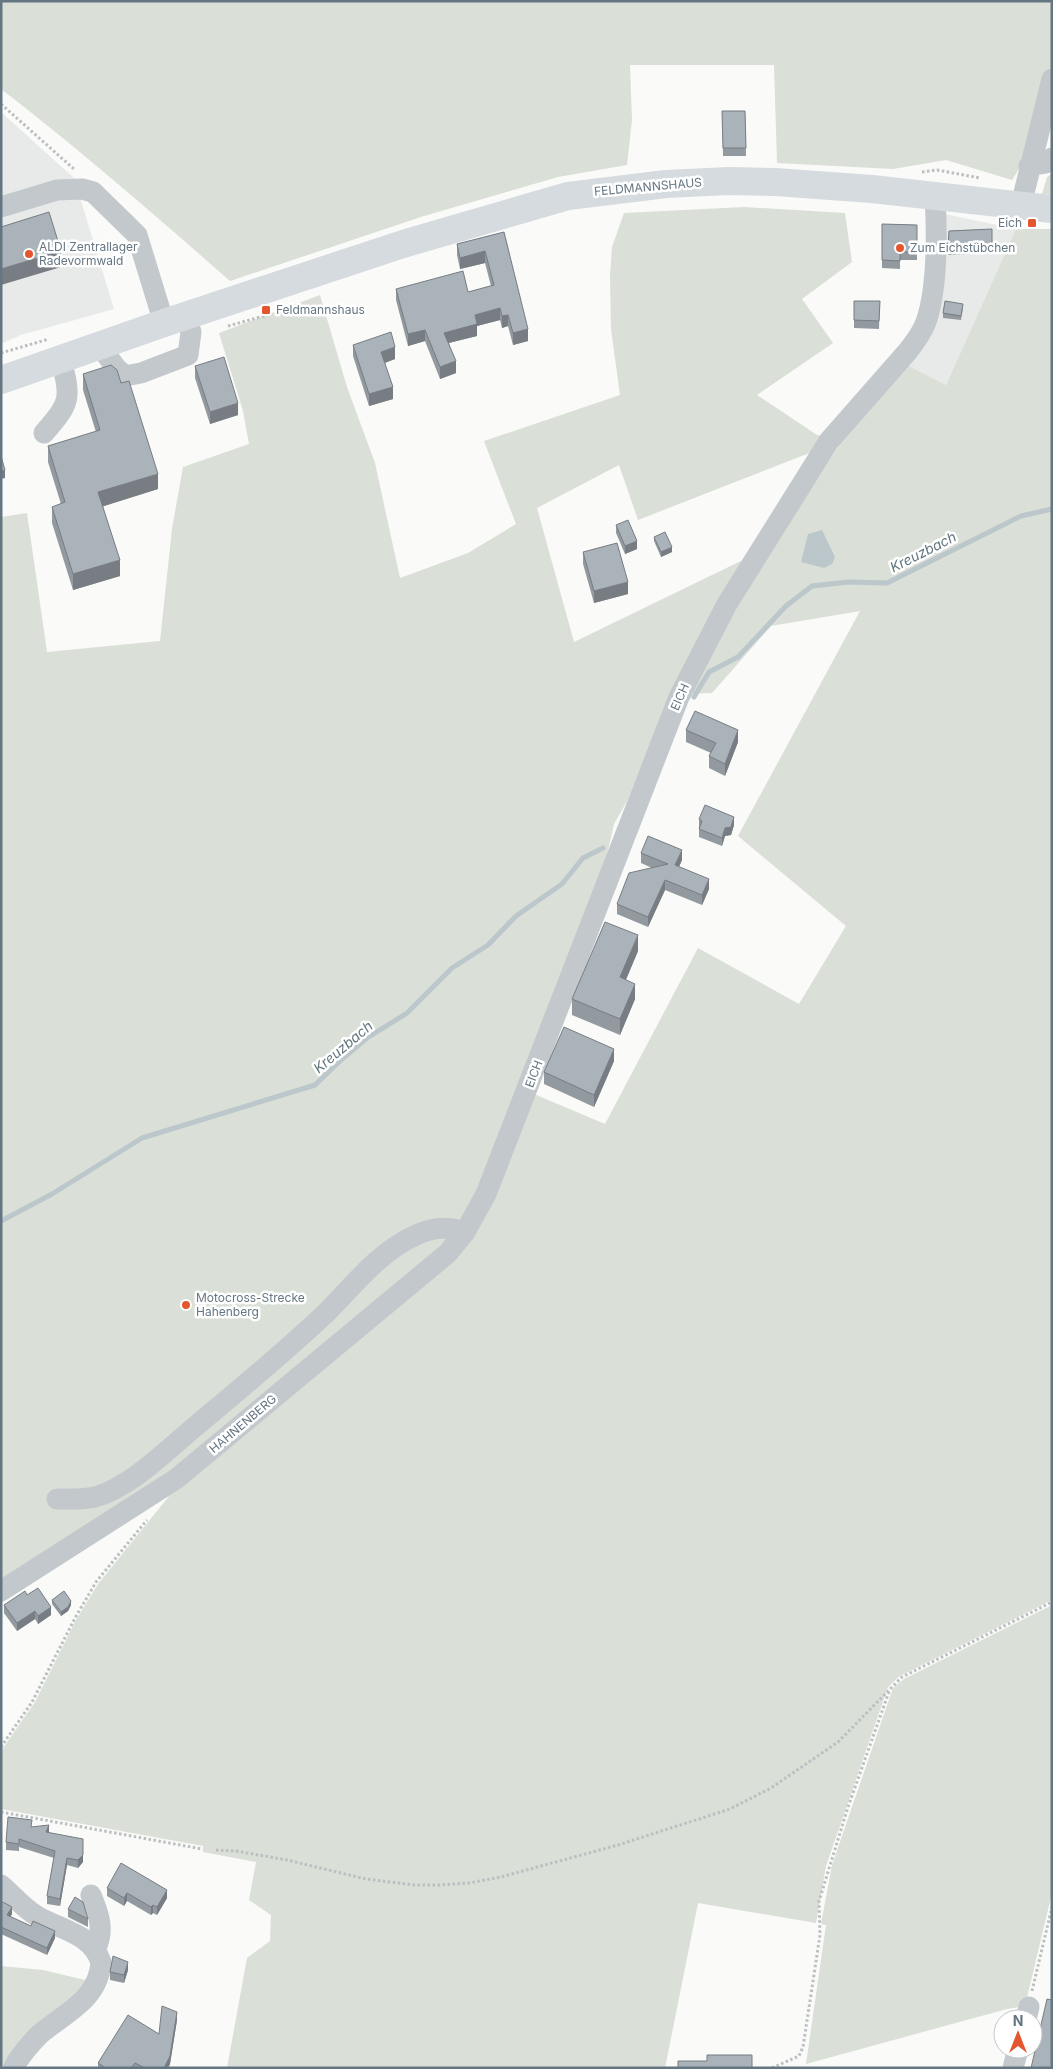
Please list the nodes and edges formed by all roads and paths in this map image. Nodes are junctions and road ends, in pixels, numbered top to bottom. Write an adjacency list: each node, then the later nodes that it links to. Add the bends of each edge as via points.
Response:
1 (1052, 79): 4 (street)
2 (1, 104): 5 (path, via 80,174)
3 (1052, 158): 4 (street, via 1046,163)
4 (1030, 166): 7 (street)
5 (93, 192): 8 (street, via 57,190); 11 (street, via 137,235)
6 (935, 196): 7 (main road, FELDMANNSHAUS); 11 (main road, FELDMANNSHAUS, via 814,184 729,181 622,188 568,196 403,244); 17 (street, EICH, via 937,222 932,295 926,323 908,352 829,441 727,604 700,654 679,697 486,1194)
7 (1021, 206): 9 (main road, FELDMANNSHAUS)
8 (1, 207)
9 (1052, 209)
10 (272, 311): 12 (path)
11 (174, 319): 13 (main road, FELDMANNSHAUS); 13 (street, via 192,332 188,355 141,373 125,376)
12 (222, 328)
13 (99, 345): 14 (main road, FELDMANNSHAUS)
14 (61, 359): 15 (main road, FELDMANNSHAUS); 16 (street, via 67,383 67,402)
15 (1, 380)
16 (44, 433)
17 (465, 1232): 18 (street, via 451,1227 435,1228 413,1236 373,1264 324,1314 150,1465 119,1486 95,1497); 20 (street, HAHNENBERG, via 448,1253 176,1479)
18 (57, 1499)
19 (150, 1515): 23 (path, via 96,1582 32,1702)
20 (1, 1591)
21 (1052, 1602): 22 (path, via 902,1677)
22 (891, 1686): 26 (path, via 838,1742 771,1788 730,1809 618,1845 501,1877 469,1883 414,1885 366,1879 287,1860); 33 (path, via 819,1901 820,1935 803,2047 799,2056)
23 (1, 1747)
24 (1, 1812): 25 (path)
25 (202, 1849)
26 (216, 1850)
27 (1, 1885): 30 (street, via 37,1916 81,1936)
28 (91, 1895): 30 (street, via 100,1918 100,1940)
29 (1052, 1907): 31 (path)
30 (95, 1950): 32 (street, via 101,1970 92,1992 39,2035)
31 (1028, 2009)
32 (13, 2068)
33 (772, 2068)

